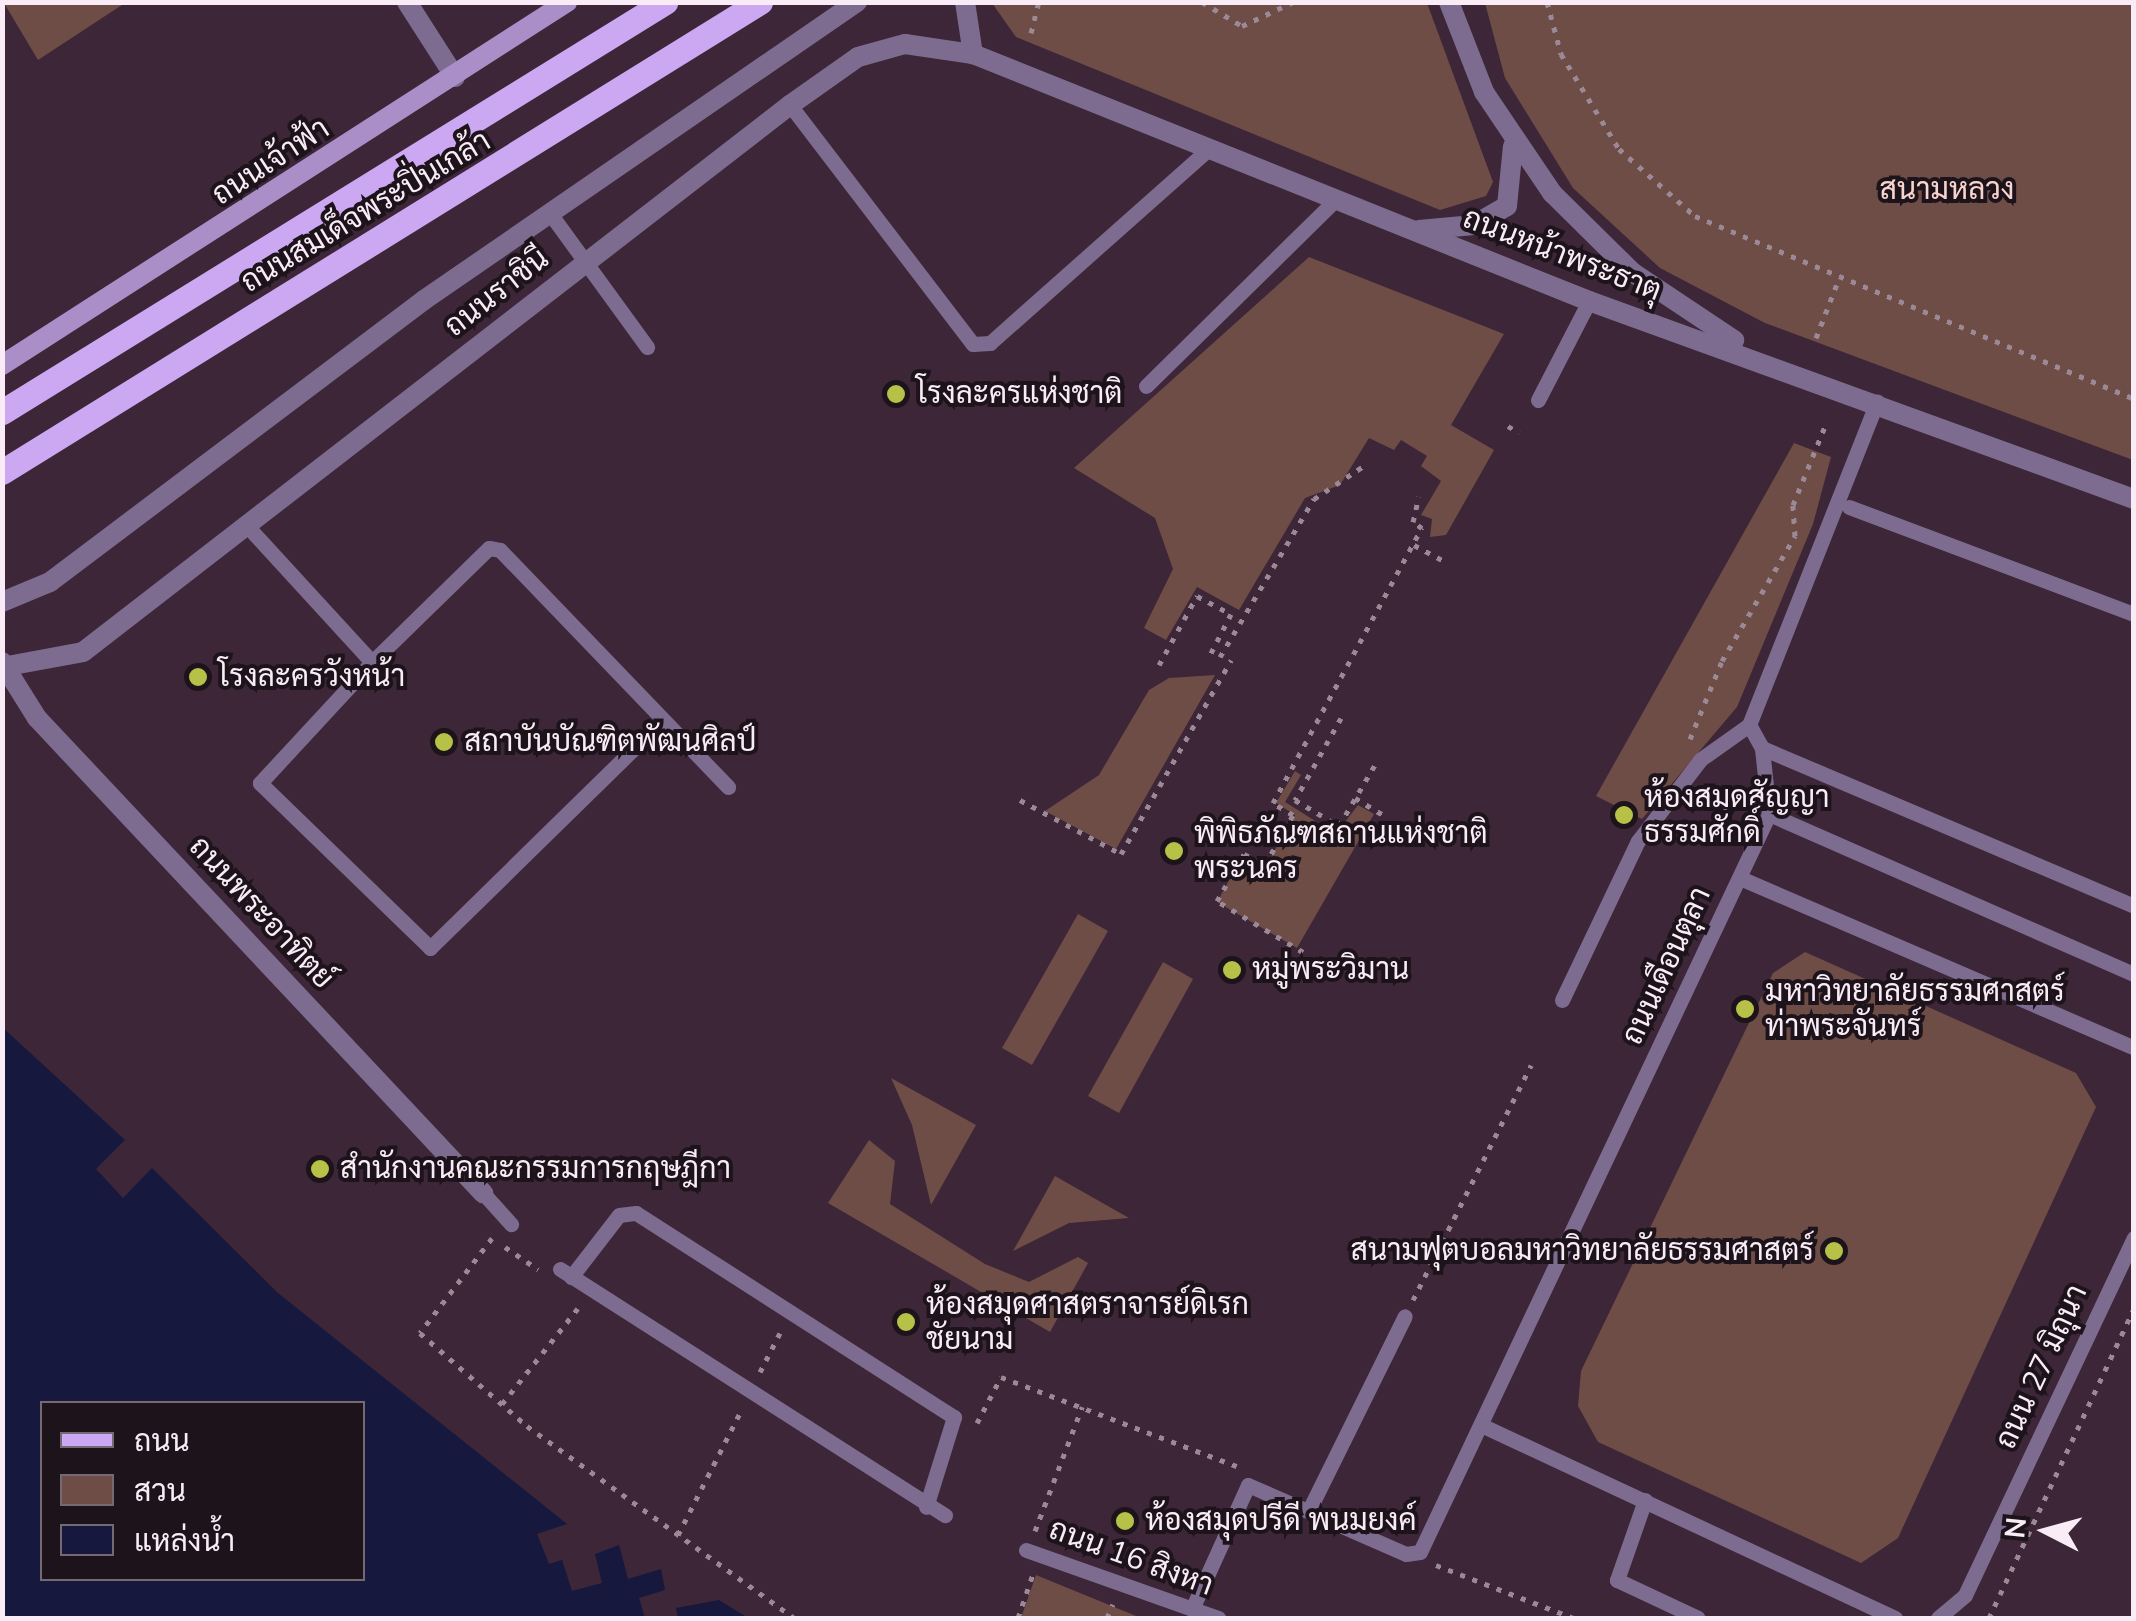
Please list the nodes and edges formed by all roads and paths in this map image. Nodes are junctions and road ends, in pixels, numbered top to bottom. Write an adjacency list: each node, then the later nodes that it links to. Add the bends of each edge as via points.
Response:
1 (407, 2): 14 (street)
2 (567, 2): 14 (main road, ถนนเจ้าฟ้า)
3 (664, 2): 32 (main road, ถนนสมเด็จพระปิ่นเกล้า)
4 (760, 2): 37 (main road, ถนนสมเด็จพระปิ่นเกล้า)
5 (857, 2): 19 (street, ถนนราชินี)
6 (965, 2): 13 (street)
7 (1039, 2): 12 (path)
8 (1202, 2): 9 (path, via 1242,26)
9 (1293, 2)
10 (1449, 2): 16 (street)
11 (1547, 2): 22 (path, via 1560,54 1619,149 1695,216)
12 (1031, 33)
13 (973, 54): 15 (street, ถนนราชินี, via 880,49); 17 (street, ถนนหน้าพระธาตุ)
14 (455, 77): 27 (main road, ถนนเจ้าฟ้า)
15 (790, 105): 17 (lane, via 973,344 990,343); 21 (street, ถนนราชินี)
16 (1512, 140): 20 (street, via 1517,167 1507,206 1474,226); 26 (street, via 1632,272)
17 (1210, 148): 18 (street, ถนนหน้าพระธาตุ)
18 (1335, 200): 20 (street, ถนนหน้าพระธาตุ); 28 (lane)
19 (548, 212): 21 (lane); 44 (street, ถนนราชินี, via 50,582)
20 (1412, 230): 23 (street, ถนนหน้าพระธาตุ)
21 (586, 262): 25 (lane); 41 (street, ถนนราชินี)
22 (1838, 281): 24 (path); 29 (path)
23 (1589, 301): 26 (street, ถนนหน้าพระธาตุ); 30 (lane)
24 (1816, 338)
25 (648, 346)
26 (1766, 359): 31 (street, ถนนหน้าพระธาตุ)
27 (2, 365)
28 (1146, 386)
29 (2134, 399)
30 (1538, 400)
31 (1876, 401): 39 (street, ถนนหน้าพระธาตุ); 57 (lane)
32 (2, 412)
33 (1508, 426): 35 (path)
34 (1825, 426): 59 (path, via 1792,505 1796,536 1722,662)
35 (1519, 433)
36 (1362, 467): 47 (path, via 1314,500)
37 (2, 472)
38 (1419, 498): 42 (path)
39 (2134, 500)
40 (1850, 508): 46 (lane)
41 (248, 528): 51 (lane); 54 (street, ถนนราชินี, via 84,652)
42 (1414, 544): 43 (path); 60 (path)
43 (1444, 561)
44 (3, 605)
45 (1231, 614): 47 (path); 48 (path); 52 (path, via 1197,596)
46 (2134, 614)
47 (1242, 620): 49 (path)
48 (1211, 653)
49 (1220, 657)
50 (1231, 660): 65 (path, via 1121,854)
51 (372, 662): 56 (lane, via 495,548); 56 (lane, via 260,784 430,948)
52 (1159, 665)
53 (3, 666): 54 (street, ถนนพระอาทิตย์); 75 (street, ถนนพระอาทิตย์, via 38,718)
54 (32, 668)
55 (1341, 718): 62 (path)
56 (663, 720): 63 (lane)
57 (1749, 725): 58 (lane); 72 (lane, via 1701,759 1638,841)
58 (1762, 748): 66 (lane); 69 (lane)
59 (1682, 758)
60 (1295, 764): 62 (path); 70 (path, via 1273,803 1293,815 1264,866 1244,854 1217,901)
61 (1375, 765): 64 (path)
62 (1310, 773): 64 (path, via 1294,800 1339,826)
63 (728, 787)
64 (1355, 798): 67 (path)
65 (1020, 800)
66 (1769, 814): 68 (lane, ถนนเดือนตุลา); 71 (lane)
67 (1383, 815)
68 (1740, 878): 73 (lane); 89 (lane, ถนนเดือนตุลา)
69 (2134, 906)
70 (1303, 952)
71 (2134, 974)
72 (1562, 1000)
73 (2134, 1048)
74 (1531, 1065): 83 (path)
75 (483, 1193): 76 (lane)
76 (511, 1224)
77 (480, 1226): 79 (path)
78 (2134, 1238): 108 (lane, ถนน 27 มิถุนา, via 1965,1594)
79 (494, 1240): 80 (path); 85 (path, via 420,1333)
80 (564, 1279): 82 (lane, via 626,1210); 85 (path, via 584,1300); 92 (lane)
81 (2134, 1308): 109 (path)
82 (791, 1313): 84 (path); 88 (lane)
83 (1405, 1316): 93 (lane)
84 (753, 1388)
85 (502, 1404): 95 (path)
86 (745, 1404): 95 (path)
87 (1082, 1407): 88 (path, via 1001,1377 977,1424); 90 (path, via 1241,1467); 96 (path)
88 (956, 1421): 92 (lane)
89 (1481, 1425): 91 (lane); 97 (lane, ถนนเดือนตุลา)
90 (1248, 1484): 93 (lane); 100 (lane)
91 (1646, 1500): 106 (lane, via 1617,1580); 107 (lane)
92 (926, 1507): 94 (lane)
93 (1309, 1510): 97 (lane)
94 (946, 1515)
95 (678, 1534): 101 (path)
96 (1026, 1550): 100 (lane, ถนน 16 สิงหา)
97 (1414, 1556): 105 (path)
98 (1035, 1570): 102 (path)
99 (1113, 1604): 103 (path)
100 (1192, 1609): 104 (lane, ถนน 16 สิงหา)
101 (794, 1618)
102 (1018, 1618)
103 (1108, 1618)
104 (1218, 1618)
105 (1573, 1618)
106 (1698, 1618)
107 (1895, 1618)
108 (1938, 1618)
109 (1989, 1618)

